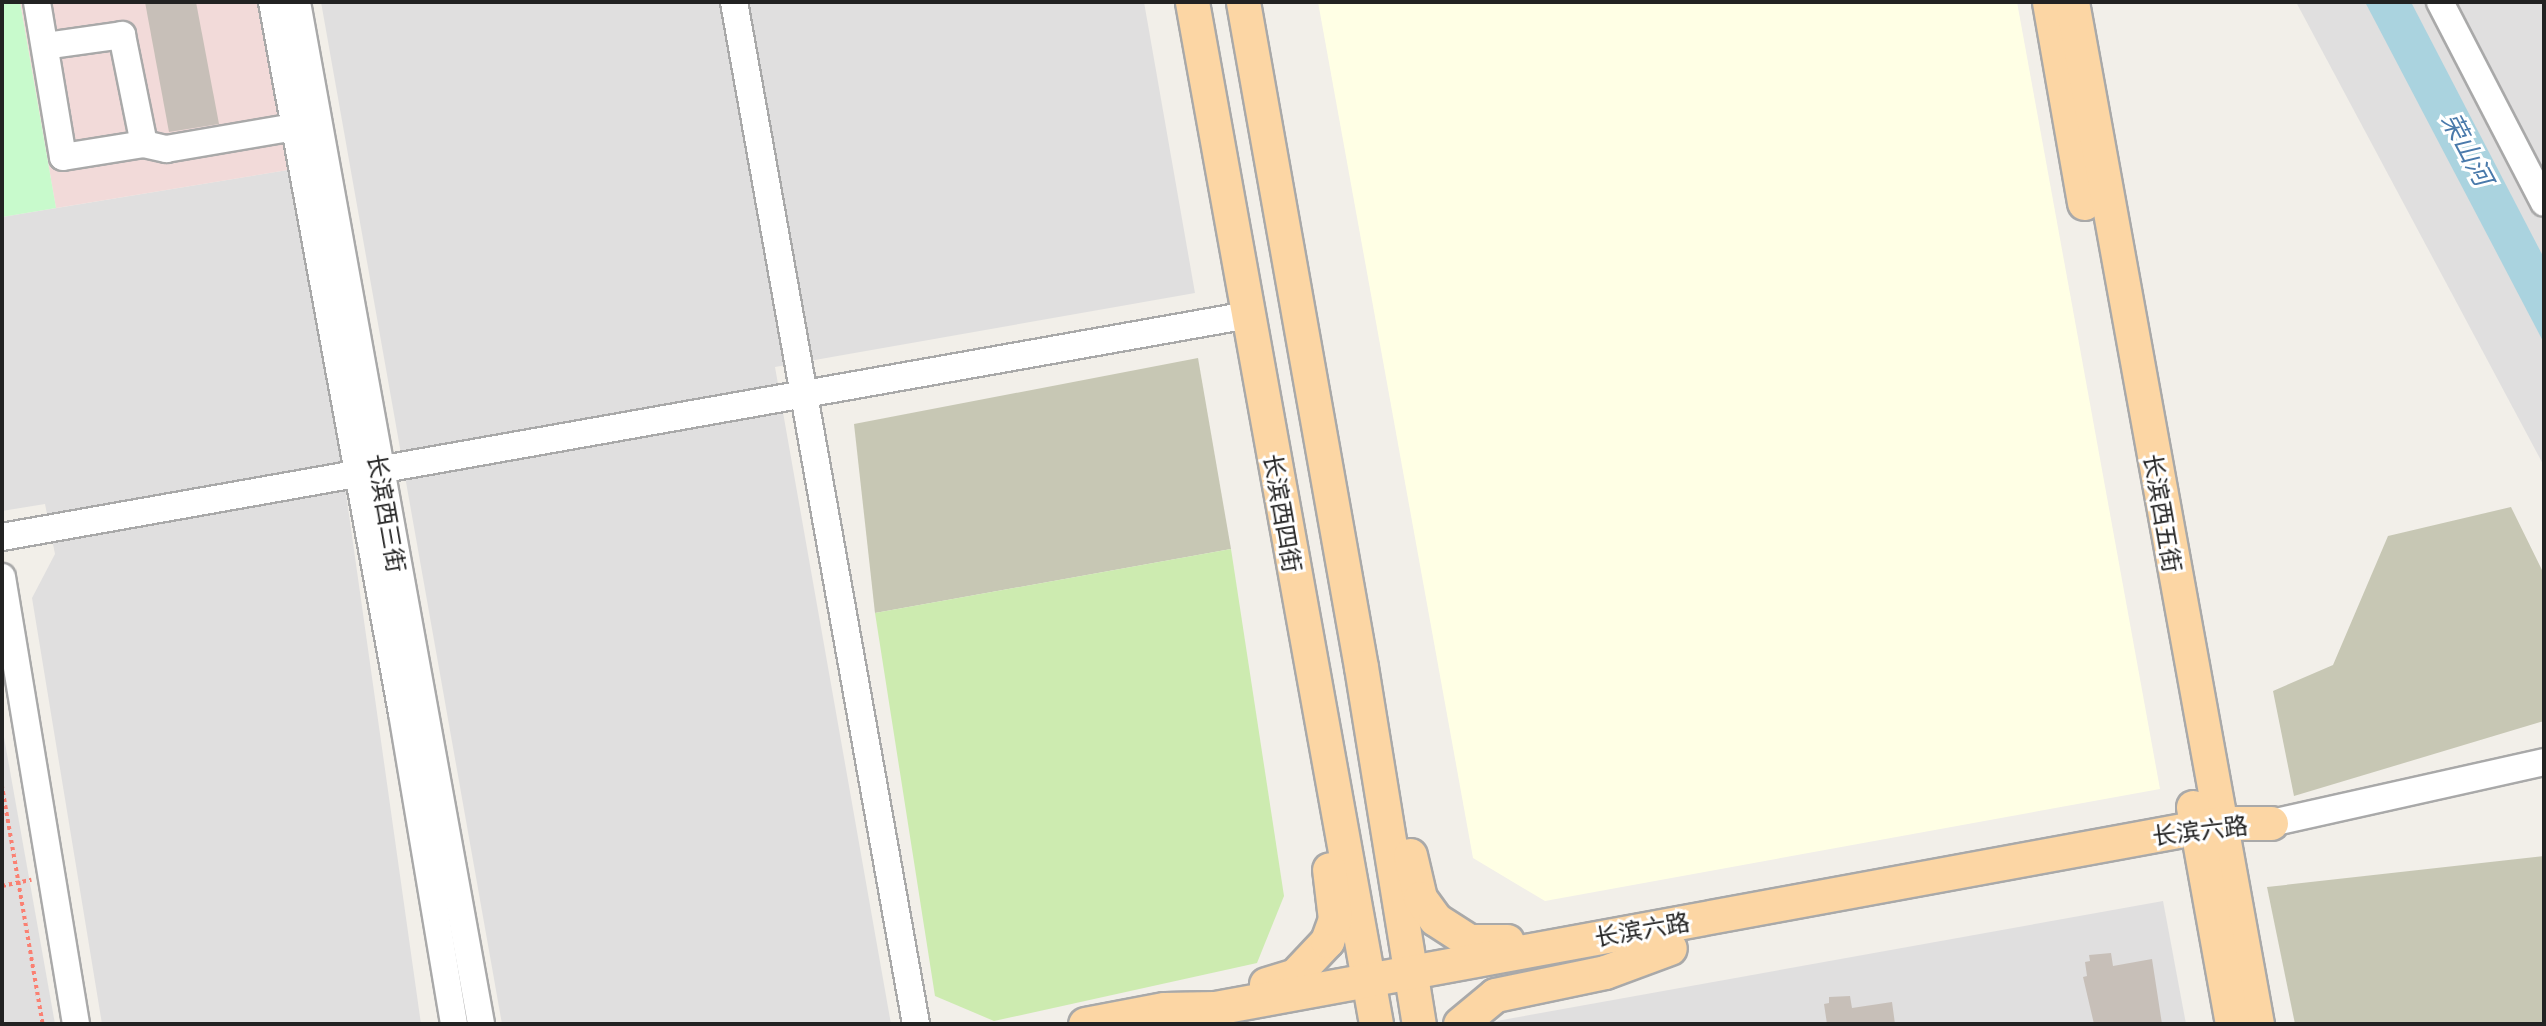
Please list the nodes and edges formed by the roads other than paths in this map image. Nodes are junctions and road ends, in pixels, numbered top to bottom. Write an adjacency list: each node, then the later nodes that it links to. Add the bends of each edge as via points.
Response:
1 (37, 2): 10 (street)
2 (272, 2): 11 (street, 长滨西三街)
3 (297, 2): 16 (street, 长滨西三街)
4 (734, 2): 15 (street)
5 (1192, 2): 14 (main road, 长滨西四街)
6 (1243, 2): 19 (main road, 长滨西四街)
7 (2049, 2): 23 (main road, 长滨西五街)
8 (2072, 2): 23 (main road, 长滨西五街)
9 (2440, 2): 13 (street)
10 (45, 46): 12 (street, via 122,35); 12 (street, via 63,157)
11 (296, 127): 12 (street, via 166,149); 16 (street, 长滨西三街)
12 (144, 144)
13 (2544, 203)
14 (1248, 315): 15 (street); 20 (main road, 长滨西四街)
15 (804, 396): 16 (street); 31 (street)
16 (369, 472): 17 (street); 29 (street, 长滨西三街); 30 (street, 长滨西三街)
17 (2, 537)
18 (2, 577): 28 (street)
19 (1361, 667): 24 (main road, via 1392,759 1416,886 1427,909 1446,928 1479,944 1595,925); 25 (main road, 长滨西四街)
20 (1316, 703): 26 (main road, 长滨西四街, via 1334,774); 27 (main road, via 1312,777 1335,904 1327,941 1313,960 1288,980 1212,994)
21 (2544, 761): 22 (street)
22 (2271, 823): 23 (main road, 长滨六路)
23 (2211, 835): 24 (main road, 长滨六路); 36 (main road, 长滨西五街); 37 (main road, 长滨西五街)
24 (1668, 937): 25 (main road, 长滨六路, via 1602,956); 35 (main road, via 1605,972 1495,995)
25 (1411, 982): 26 (main road, 长滨六路); 34 (main road, 长滨西四街)
26 (1372, 1001): 27 (main road, 长滨六路); 33 (main road, 长滨六路)
27 (1164, 1009): 32 (main road, 长滨六路)
28 (76, 1024)
29 (454, 1024)
30 (481, 1024)
31 (916, 1024)
32 (1085, 1024)
33 (1231, 1024)
34 (1419, 1024)
35 (1460, 1024)
36 (2232, 1024)
37 (2257, 1024)

